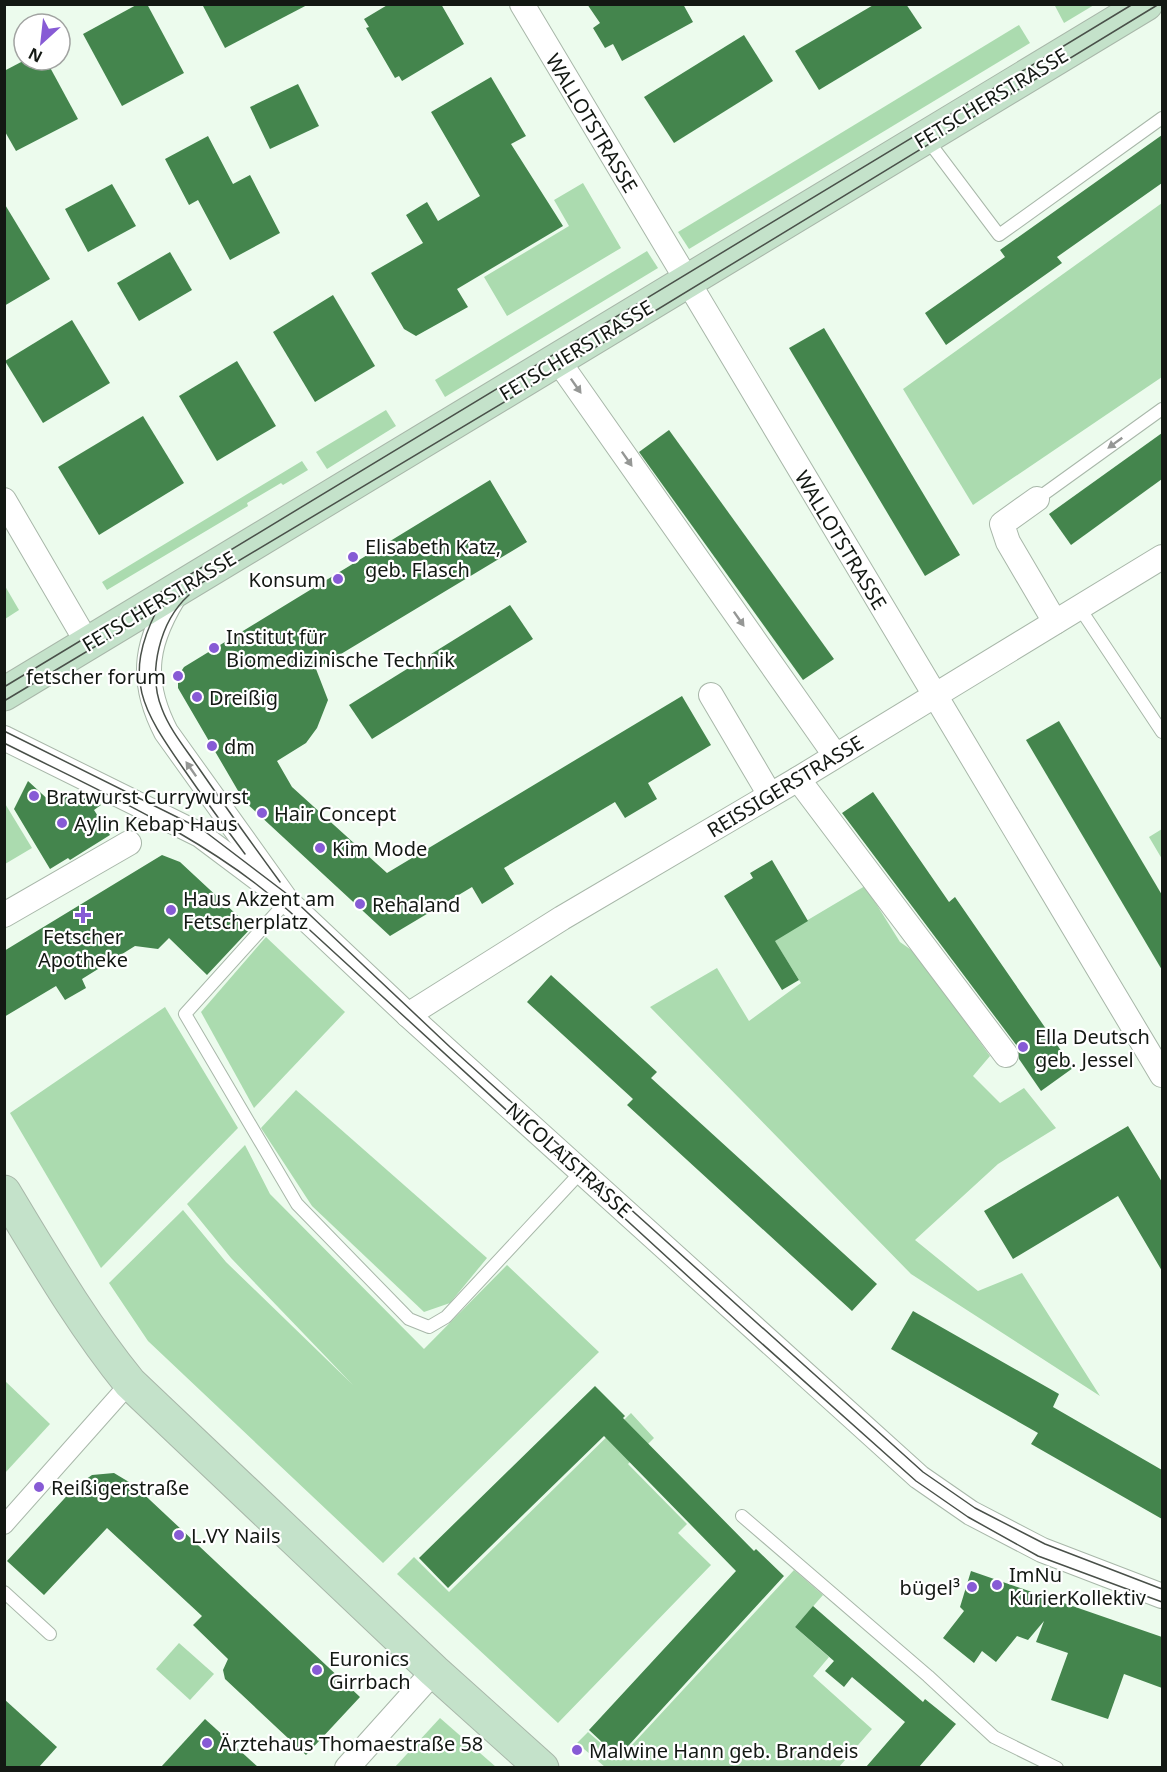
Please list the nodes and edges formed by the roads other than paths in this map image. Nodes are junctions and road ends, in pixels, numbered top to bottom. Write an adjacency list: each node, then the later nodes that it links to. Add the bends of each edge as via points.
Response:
1 (522, 4): 5 (street, WALLOTSTRASSE)
2 (1146, 4): 4 (main road, FETSCHERSTRASSE)
3 (1162, 118): 4 (lane, via 999,235)
4 (926, 138): 5 (main road, FETSCHERSTRASSE)
5 (687, 282): 6 (main road, FETSCHERSTRASSE); 17 (street, WALLOTSTRASSE)
6 (559, 362): 11 (main road, FETSCHERSTRASSE); 20 (street, one-way to 20)
7 (1162, 409): 8 (lane, one-way to 8)
8 (1037, 499): 13 (street, via 1002,524 1008,542)
9 (4, 500): 14 (street)
10 (1162, 557): 12 (street, REISSIGERSTRASSE)
11 (179, 589): 14 (main road, FETSCHERSTRASSE); 24 (street, NICOLAISTRASSE, one-way to 11, via 154,710 148,687 150,648)
12 (1079, 608): 13 (street, REISSIGERSTRASSE); 18 (lane)
13 (1054, 622): 17 (street, REISSIGERSTRASSE)
14 (88, 644): 15 (main road, FETSCHERSTRASSE)
15 (4, 694)
16 (711, 695): 22 (street)
17 (933, 695): 20 (street, REISSIGERSTRASSE); 28 (street, WALLOTSTRASSE)
18 (1162, 732)
19 (4, 738): 24 (street, via 200,835)
20 (835, 755): 21 (street, REISSIGERSTRASSE)
21 (798, 779): 22 (street, REISSIGERSTRASSE); 27 (street)
22 (770, 795): 26 (street, REISSIGERSTRASSE, via 562,918)
23 (129, 843): 25 (street)
24 (287, 901): 26 (street, NICOLAISTRASSE); 29 (lane, via 185,1014 297,1203 409,1319 429,1327 446,1317)
25 (4, 915)
26 (408, 1016): 29 (street, NICOLAISTRASSE)
27 (1006, 1055)
28 (1162, 1075)
29 (581, 1172): 35 (street, NICOLAISTRASSE, via 919,1477 971,1513 1033,1545)
30 (4, 1192): 31 (main road, via 75,1309)
31 (130, 1383): 33 (street); 37 (main road)
32 (742, 1516): 40 (lane, via 994,1737)
33 (4, 1525)
34 (4, 1592): 36 (lane)
35 (1162, 1596)
36 (50, 1634)
37 (434, 1671): 38 (street); 39 (main road)
38 (348, 1767)
39 (542, 1767)
40 (1058, 1767)

